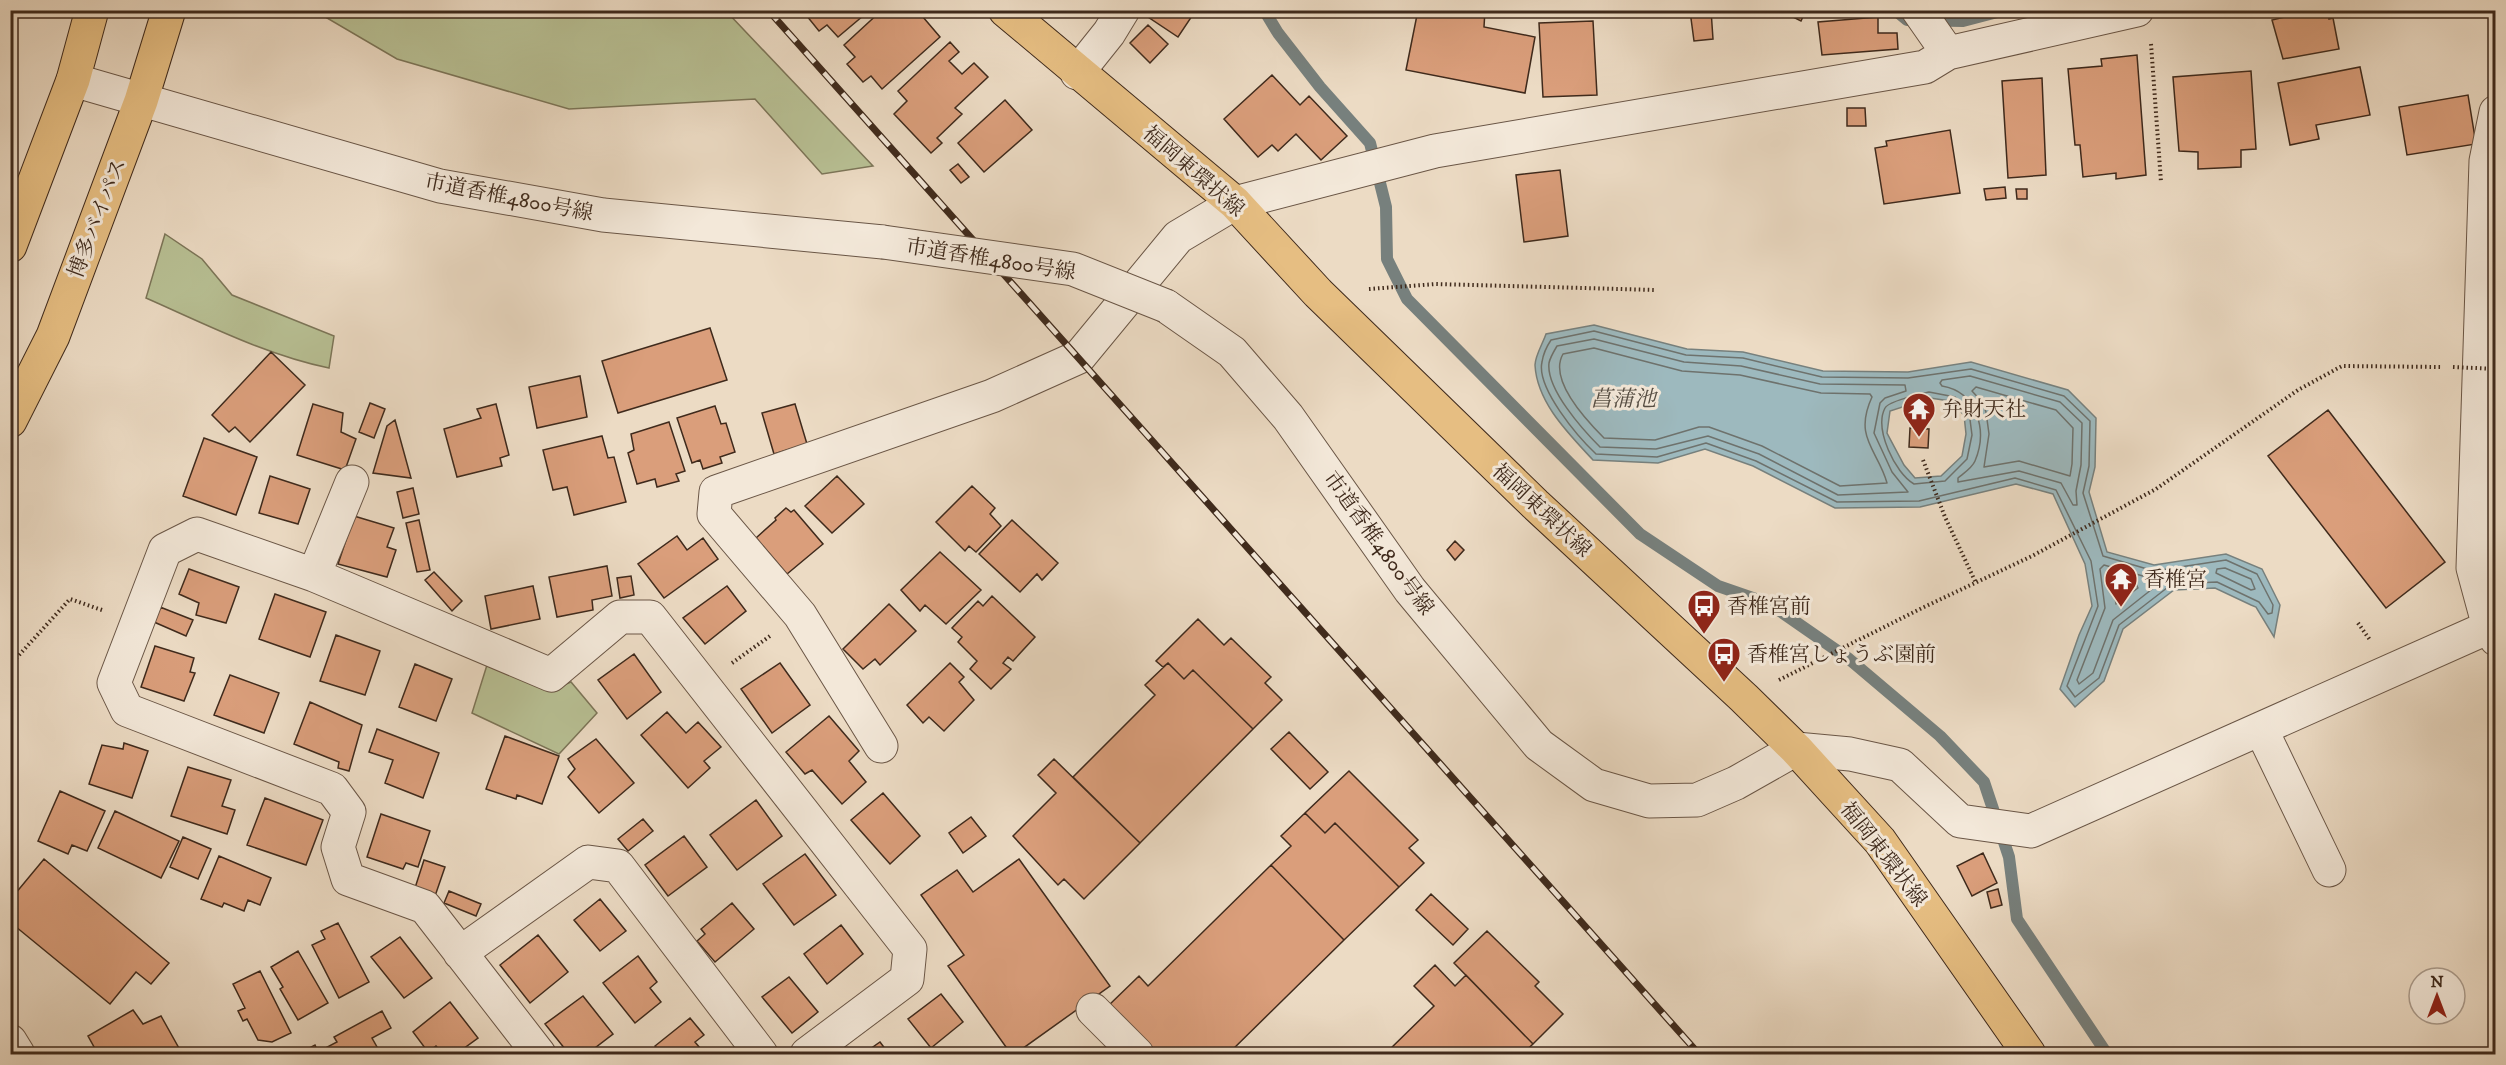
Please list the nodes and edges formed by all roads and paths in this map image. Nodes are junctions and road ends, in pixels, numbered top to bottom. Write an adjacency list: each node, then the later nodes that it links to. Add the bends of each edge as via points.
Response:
1 (92, 10): 9 (main road)
2 (169, 10): 10 (main road, 博多バイパス)
3 (1005, 10): 8 (main road, 福岡東環状線)
4 (1123, 10): 8 (street, via 1110,33)
5 (1918, 10): 7 (street)
6 (2144, 22): 7 (street); 12 (path)
7 (1948, 53): 13 (street, via 1925,67 1435,151)
8 (1077, 73): 13 (main road, 福岡東環状線)
9 (73, 80): 10 (street, 市道香椎4800号線); 14 (main road)
10 (141, 101): 18 (main road, 博多バイパス, via 53,336); 31 (street, 市道香椎4800号線, bridge, via 440,186 603,216 884,242 1073,269 1166,306 1232,352 1288,417 1410,590 1539,745 1594,785 1648,801 1696,800 1736,783)
11 (2496, 112): 25 (street, via 2486,161 2473,568)
12 (2161, 182)
13 (1235, 204): 16 (main road, 福岡東環状線); 23 (street, via 1178,237 1079,357 992,396 716,492 714,514)
14 (10, 246)
15 (1656, 290): 16 (path, via 1437,284)
16 (1318, 293): 28 (main road, 福岡東環状線, via 1535,504)
17 (2496, 369): 22 (path, bridge, via 2342,366 2298,390 2156,489)
18 (10, 421)
19 (1923, 460): 22 (path)
20 (352, 482): 21 (street)
21 (314, 575): 24 (street, via 196,534 165,550); 27 (street, via 551,675 620,616 650,617)
22 (1976, 583): 28 (path)
23 (800, 615): 27 (path); 30 (street)
24 (137, 622): 26 (path, via 70,599); 33 (street, via 114,683 127,710 332,789 350,812 338,847 348,879 425,907)
25 (2492, 633): 29 (street)
26 (10, 665)
27 (702, 685): 39 (street, via 910,950 907,980)
28 (1744, 698): 31 (main road, 福岡東環状線)
29 (2261, 729): 31 (street, via 2031,831 1960,821 1900,765 1850,754); 32 (street)
30 (881, 746)
31 (1796, 749): 41 (main road, 福岡東環状線, via 1880,841)
32 (2329, 870)
33 (460, 954): 37 (street); 38 (street, via 588,862 618,866)
34 (1093, 1010): 40 (street)
35 (10, 1041): 36 (street)
36 (18, 1054)
37 (539, 1054)
38 (761, 1054)
39 (807, 1054)
40 (1137, 1054)
41 (2029, 1054)

